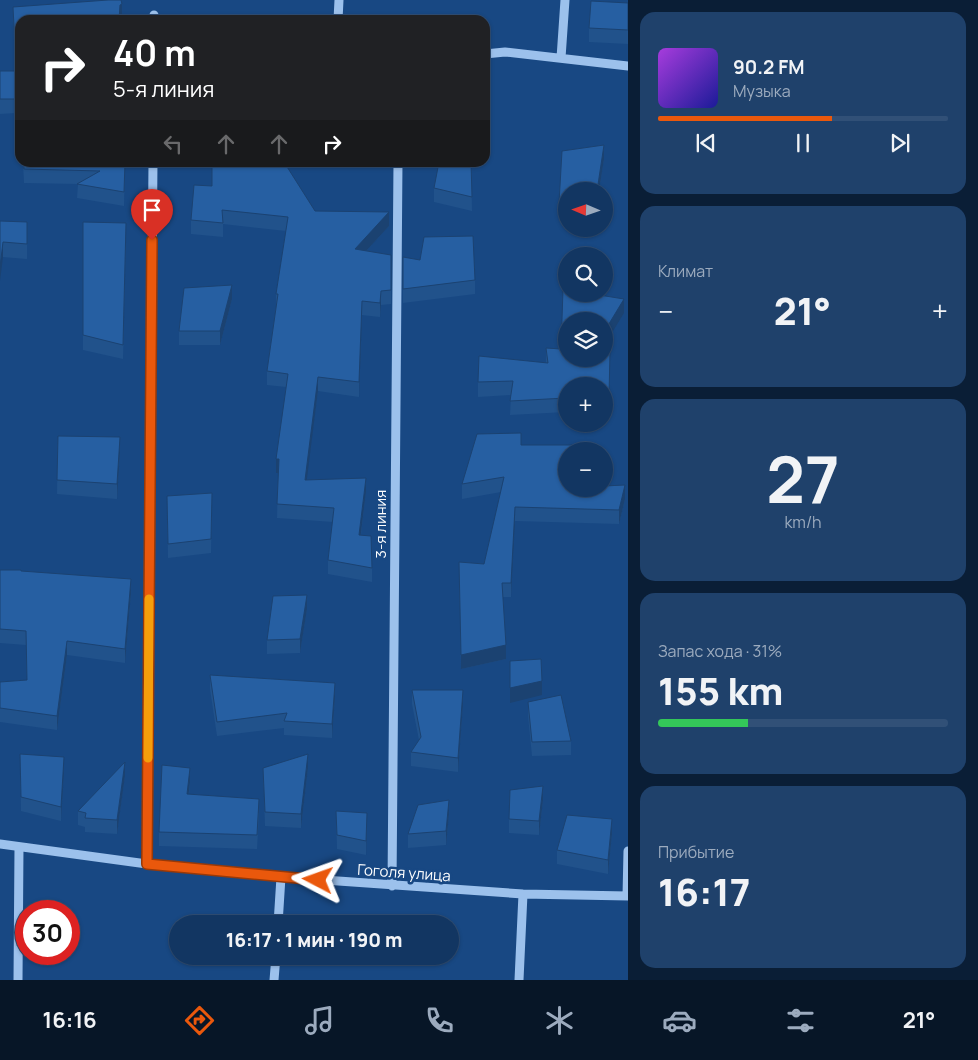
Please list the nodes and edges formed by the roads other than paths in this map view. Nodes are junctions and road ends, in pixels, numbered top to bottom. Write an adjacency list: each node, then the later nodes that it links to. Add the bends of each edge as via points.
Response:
1 (339, 0): 3 (street)
2 (565, 0): 5 (street)
3 (338, 15)
4 (490, 54): 5 (street)
5 (560, 58): 6 (street)
6 (628, 66)
7 (153, 167): 12 (street)
8 (398, 167): 14 (street, 3-я линия)
9 (0, 844): 10 (street, Гоголя улица)
10 (19, 847): 12 (street, Гоголя улица); 19 (street)
11 (628, 851): 16 (street)
12 (147, 864): 13 (street, Гоголя улица)
13 (281, 877): 14 (street, Гоголя улица); 17 (street)
14 (392, 886): 15 (street, Гоголя улица)
15 (523, 894): 16 (street, Гоголя улица); 21 (street)
16 (627, 896)
17 (279, 915)
18 (275, 965): 20 (street)
19 (18, 980)
20 (274, 980)
21 (519, 980)

